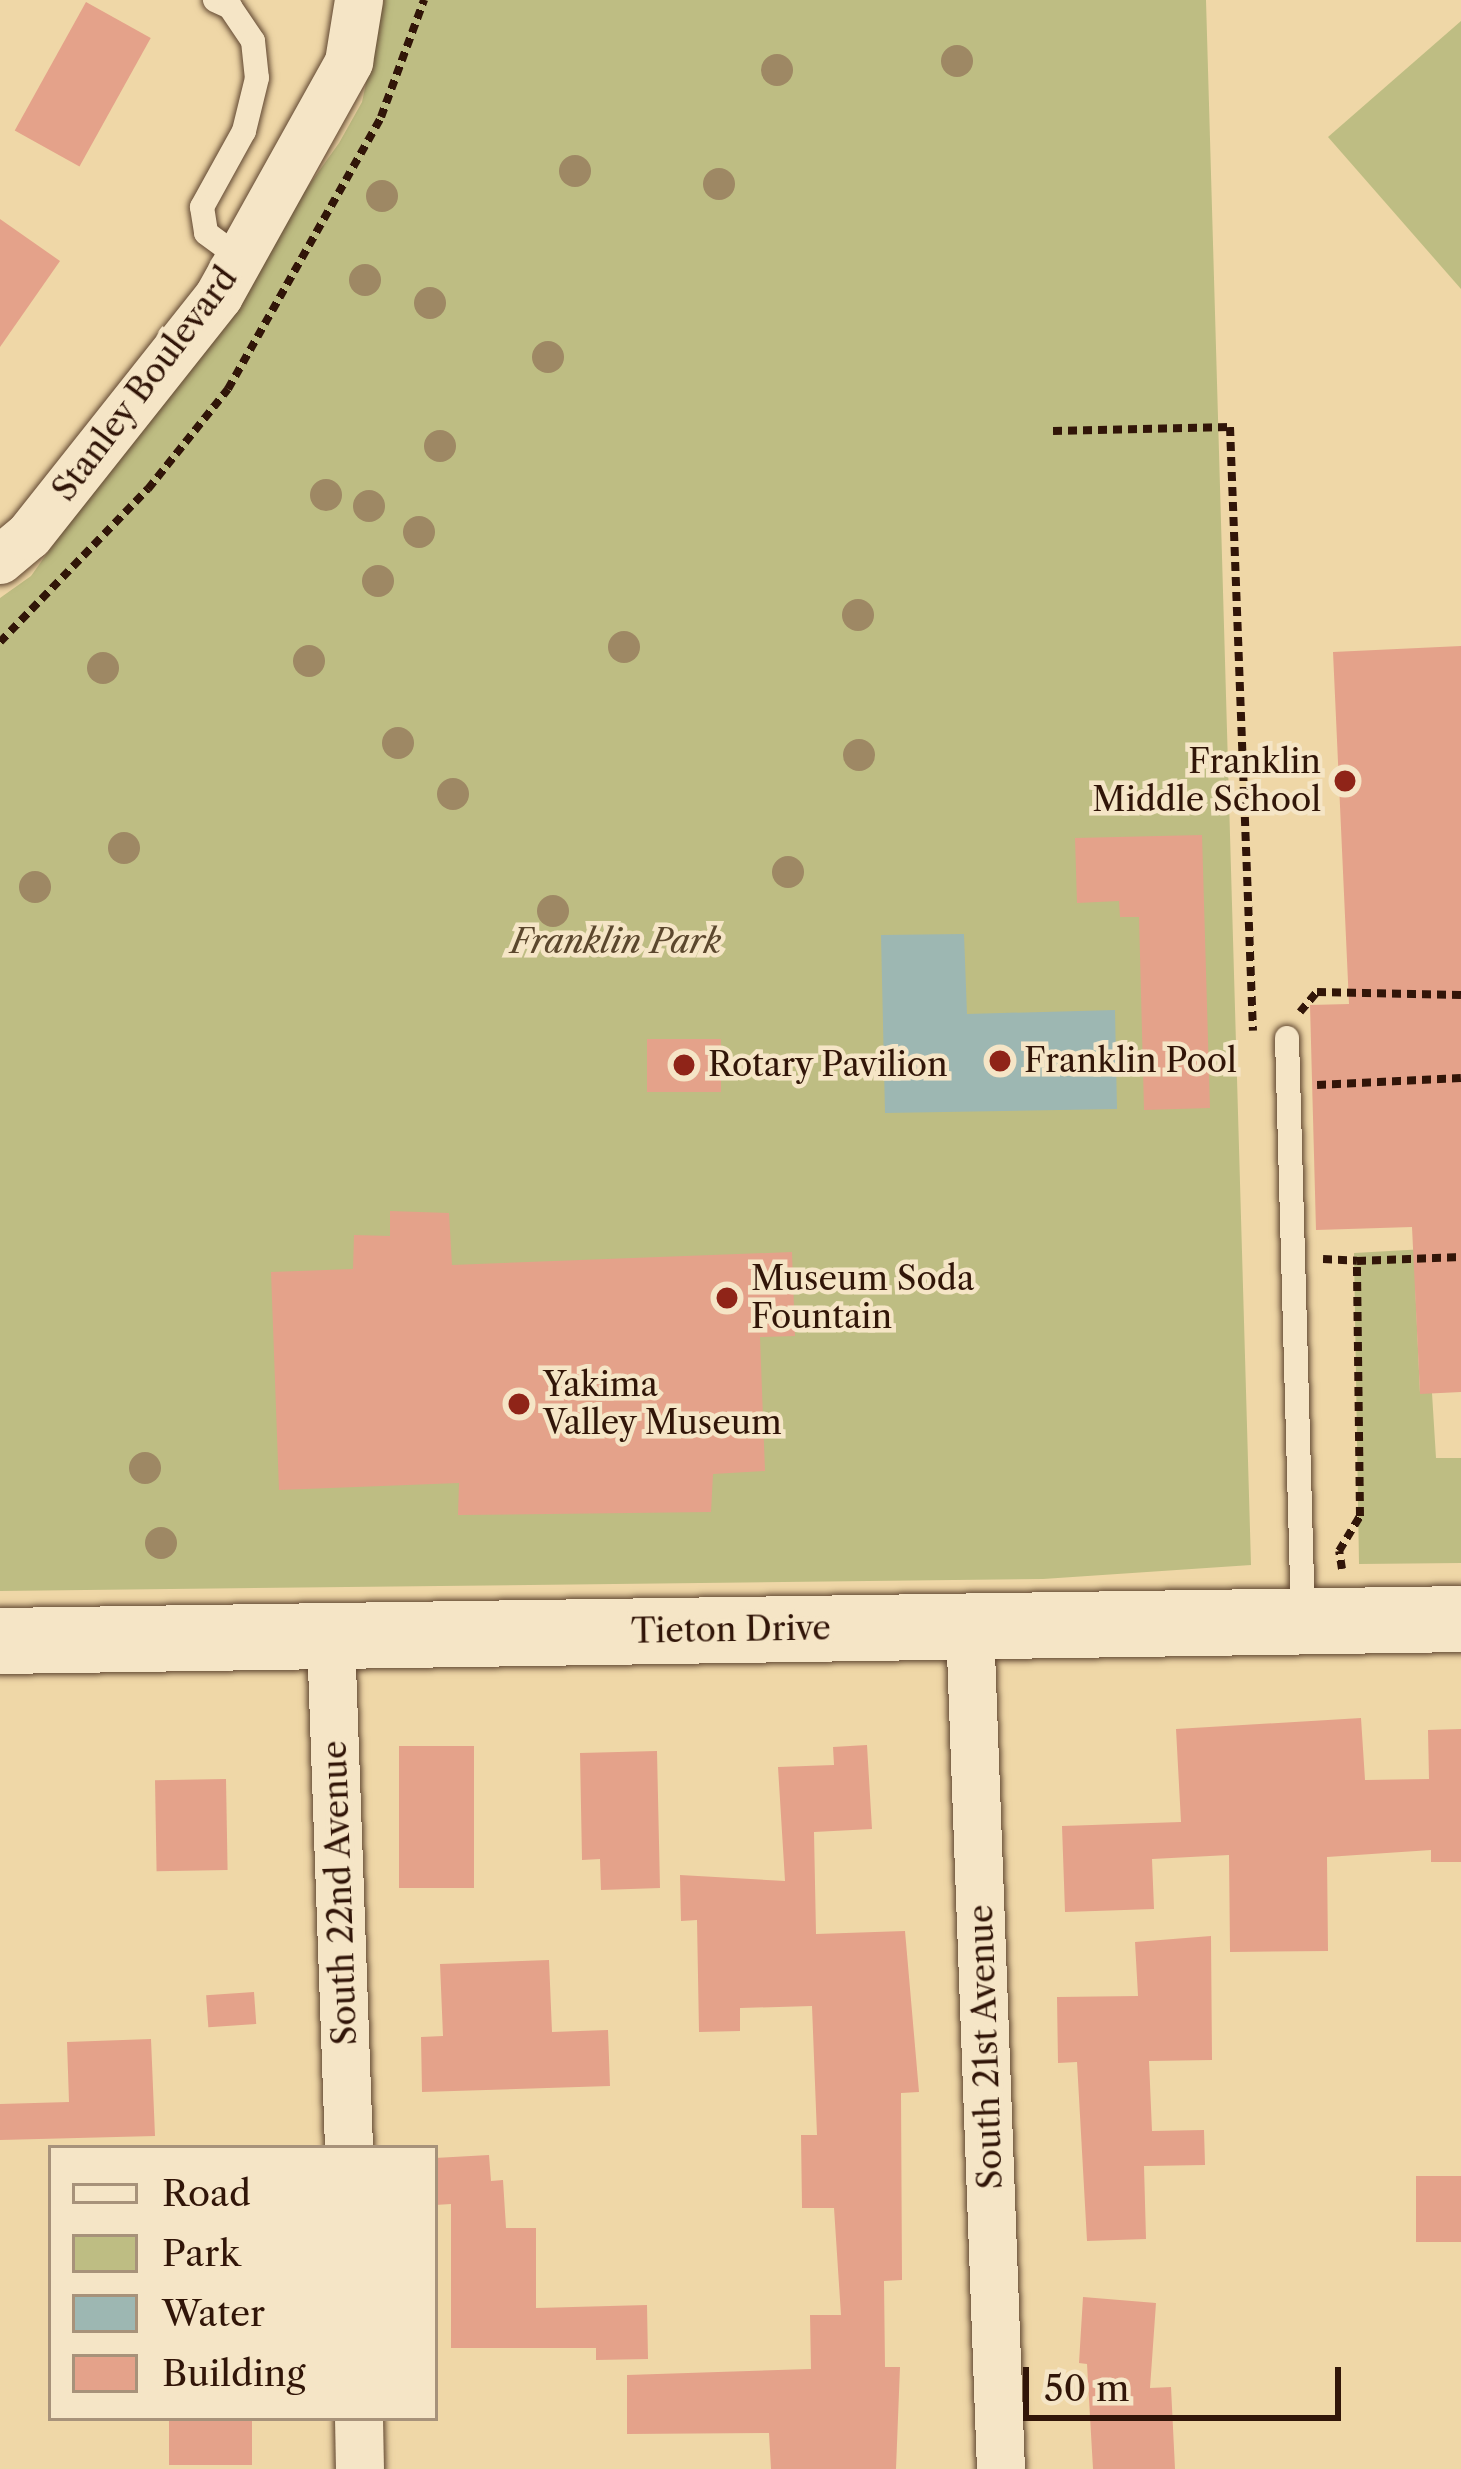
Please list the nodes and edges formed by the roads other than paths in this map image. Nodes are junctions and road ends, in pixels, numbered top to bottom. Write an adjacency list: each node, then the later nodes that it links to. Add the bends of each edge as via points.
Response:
1 (215, 0): 3 (lane, via 230,7 253,41 257,78 244,131 202,207 206,232)
2 (359, 0): 3 (street, Stanley Boulevard, via 349,62)
3 (240, 257): 4 (street, Stanley Boulevard, via 219,296 44,518)
4 (0, 560)
5 (1294, 1032): 6 (lane)
6 (1303, 1619): 7 (main road, Tieton Drive); 8 (main road, Tieton Drive)
7 (1461, 1619)
8 (970, 1625): 9 (main road, Tieton Drive); 14 (street, South 21st Avenue)
9 (331, 1637): 10 (main road, Tieton Drive); 11 (street, South 22nd Avenue)
10 (0, 1641)
11 (349, 2145)
12 (358, 2421): 13 (street)
13 (360, 2469)
14 (1001, 2469)

